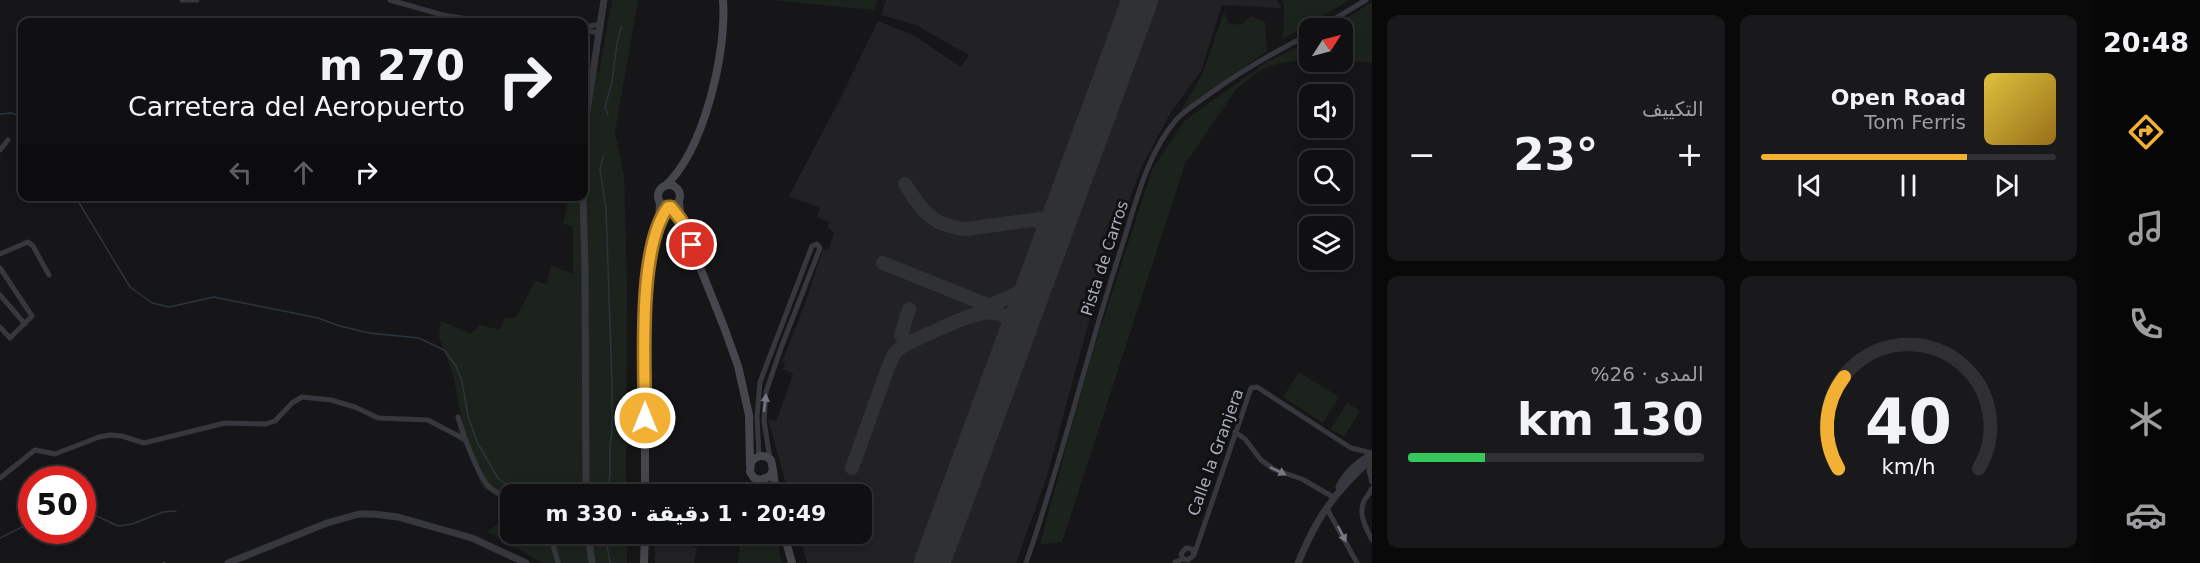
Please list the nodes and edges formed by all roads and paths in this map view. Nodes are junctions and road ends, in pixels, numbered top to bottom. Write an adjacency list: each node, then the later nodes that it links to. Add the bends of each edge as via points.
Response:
1 (182, 0): 2 (street)
2 (197, 0)
3 (390, 0): 7 (street)
4 (604, 0): 9 (street)
5 (723, 0): 17 (main road, via 722,42 715,80 700,128)
6 (1366, 0): 8 (street)
7 (461, 18)
8 (1336, 18)
9 (601, 24): 10 (street); 12 (street)
10 (588, 27)
11 (588, 29): 12 (street)
12 (599, 33): 14 (street)
13 (1299, 40): 74 (street, Pista de Carros, via 1234,76 1180,116 1165,135 1142,183)
14 (588, 104)
15 (9, 140): 16 (street)
16 (0, 150)
17 (680, 171): 18 (main road); 19 (main road)
18 (665, 186): 19 (main road); 21 (main road, via 659,192)
19 (679, 192): 22 (main road)
20 (583, 201): 51 (street)
21 (660, 202): 22 (main road); 23 (main road)
22 (673, 206): 23 (main road); 39 (main road, via 733,349 747,401)
23 (659, 221): 52 (main road, via 646,298)
24 (0, 254): 26 (street, via 28,242)
25 (0, 268): 32 (street, via 32,314)
26 (49, 275)
27 (800, 279): 28 (street); 28 (street, via 812,246 817,244 820,248); 30 (street)
28 (807, 281): 31 (street)
29 (0, 295): 32 (street)
30 (784, 319): 31 (street); 34 (street)
31 (791, 322): 35 (street)
32 (25, 324): 33 (street, via 10,338)
33 (0, 327)
34 (769, 358): 35 (street); 42 (street, via 759,388)
35 (776, 360): 43 (street, one-way to 35, via 764,411)
36 (458, 417): 38 (street)
37 (1235, 432): 40 (street, Calle la Granjera, via 1249,391 1257,387); 58 (street, one-way to 58, via 1275,470 1302,479); 60 (street, Calle la Granjera)
38 (464, 439): 48 (street, via 428,420 378,418 331,400 303,397 266,424 225,423 144,443 122,436 99,436 55,454 35,450); 57 (street, via 488,486)
39 (750, 442): 42 (main road); 46 (main road)
40 (1351, 448): 41 (street, Calle la Granjera); 45 (street, Calle la Granjera)
41 (1372, 454): 45 (street)
42 (758, 457): 43 (main road); 46 (main road)
43 (771, 460): 47 (main road)
44 (1372, 460): 50 (street); 56 (street)
45 (1360, 461): 56 (street)
46 (750, 465): 49 (main road, via 752,475)
47 (773, 470): 49 (main road); 54 (main road)
48 (0, 478)
49 (761, 480): 53 (main road)
50 (1372, 482)
51 (586, 484)
52 (645, 484)
53 (764, 484)
54 (774, 484)
55 (1372, 488): 61 (street, via 1362,511)
56 (1339, 490): 58 (street)
57 (500, 493)
58 (1333, 497): 59 (street)
59 (1326, 507): 76 (street); 77 (street, one-way to 77)
60 (1200, 534): 66 (street, Calle la Granjera); 68 (street, Calle la Granjera)
61 (1372, 540)
62 (553, 544): 71 (street)
63 (590, 544): 67 (street)
64 (645, 544): 72 (main road)
65 (787, 544): 73 (main road)
66 (1182, 550): 68 (street); 68 (street, via 1190,548); 75 (street, Calle la Granjera)
67 (591, 560)
68 (1191, 560): 75 (street)
69 (228, 563): 70 (street, via 343,518 374,513 472,538)
70 (526, 563)
71 (558, 563)
72 (644, 563)
73 (792, 563)
74 (1026, 563)
75 (1175, 563)
76 (1298, 563)
77 (1357, 563)

